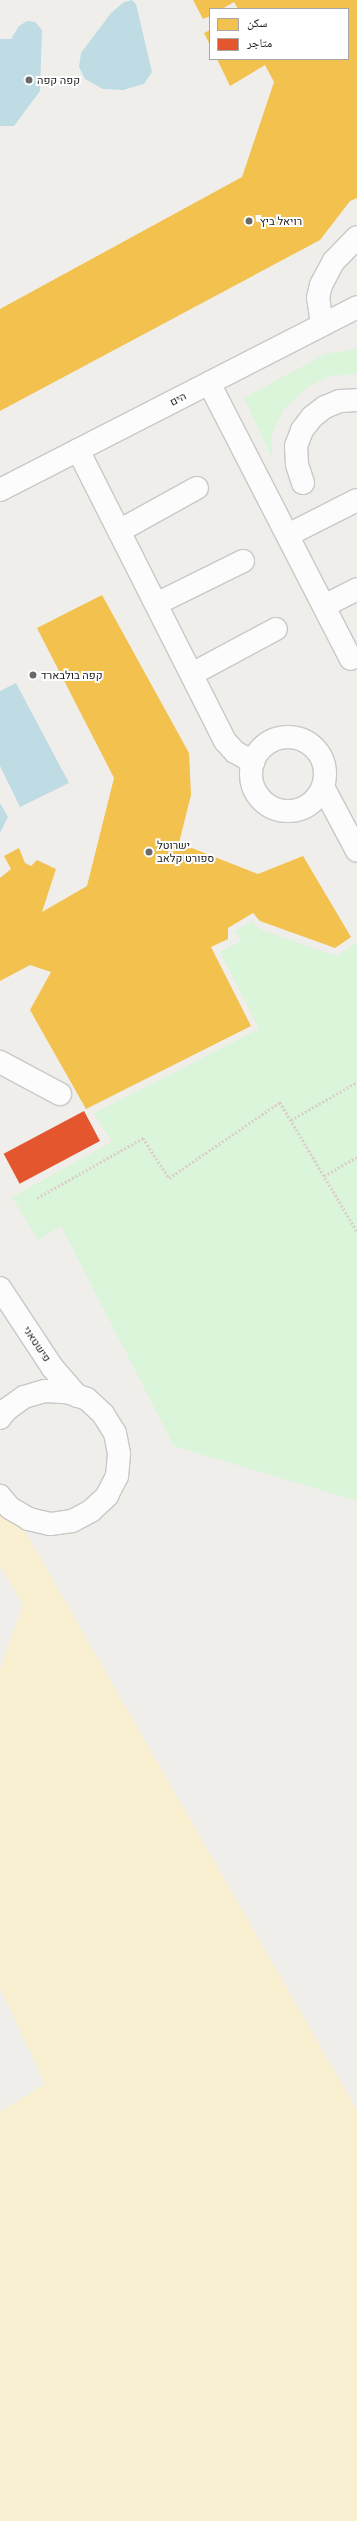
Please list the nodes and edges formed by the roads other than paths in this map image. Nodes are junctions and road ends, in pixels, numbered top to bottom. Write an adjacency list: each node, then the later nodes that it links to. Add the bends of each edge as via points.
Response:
1 (357, 238): 3 (street, via 334,261 321,285 318,298)
2 (357, 307): 3 (street, הים)
3 (322, 325): 4 (street, הים)
4 (208, 383): 6 (street, הים); 12 (street)
5 (357, 400): 7 (street, via 340,401 325,406 302,430 296,446 297,464)
6 (78, 450): 9 (street, הים); 11 (street)
7 (303, 483)
8 (197, 488): 11 (street)
9 (0, 490)
10 (357, 500): 12 (street)
11 (119, 531): 15 (street)
12 (288, 535): 16 (street)
13 (244, 561): 15 (street)
14 (357, 588): 16 (street)
15 (156, 604): 19 (street)
16 (324, 606): 18 (street)
17 (276, 629): 19 (street)
18 (351, 659)
19 (192, 674): 20 (street, via 225,741 235,752)
20 (253, 762): 21 (street, via 251,777 254,788 264,803 275,809 303,809 317,798); 21 (street, via 260,750 269,742 285,736 302,739 317,749 323,759 326,770)
21 (323, 787): 22 (street)
22 (357, 851)
23 (0, 1062): 24 (street)
24 (60, 1094)
25 (0, 1288): 26 (street, פישטאני, via 52,1366)
26 (77, 1396): 27 (street, via 67,1392 38,1393 24,1397 6,1410); 28 (street, via 87,1399 104,1414 115,1433 117,1476 107,1496 91,1511 78,1518 50,1524 29,1519 10,1508)
27 (0, 1418)
28 (0, 1496)

